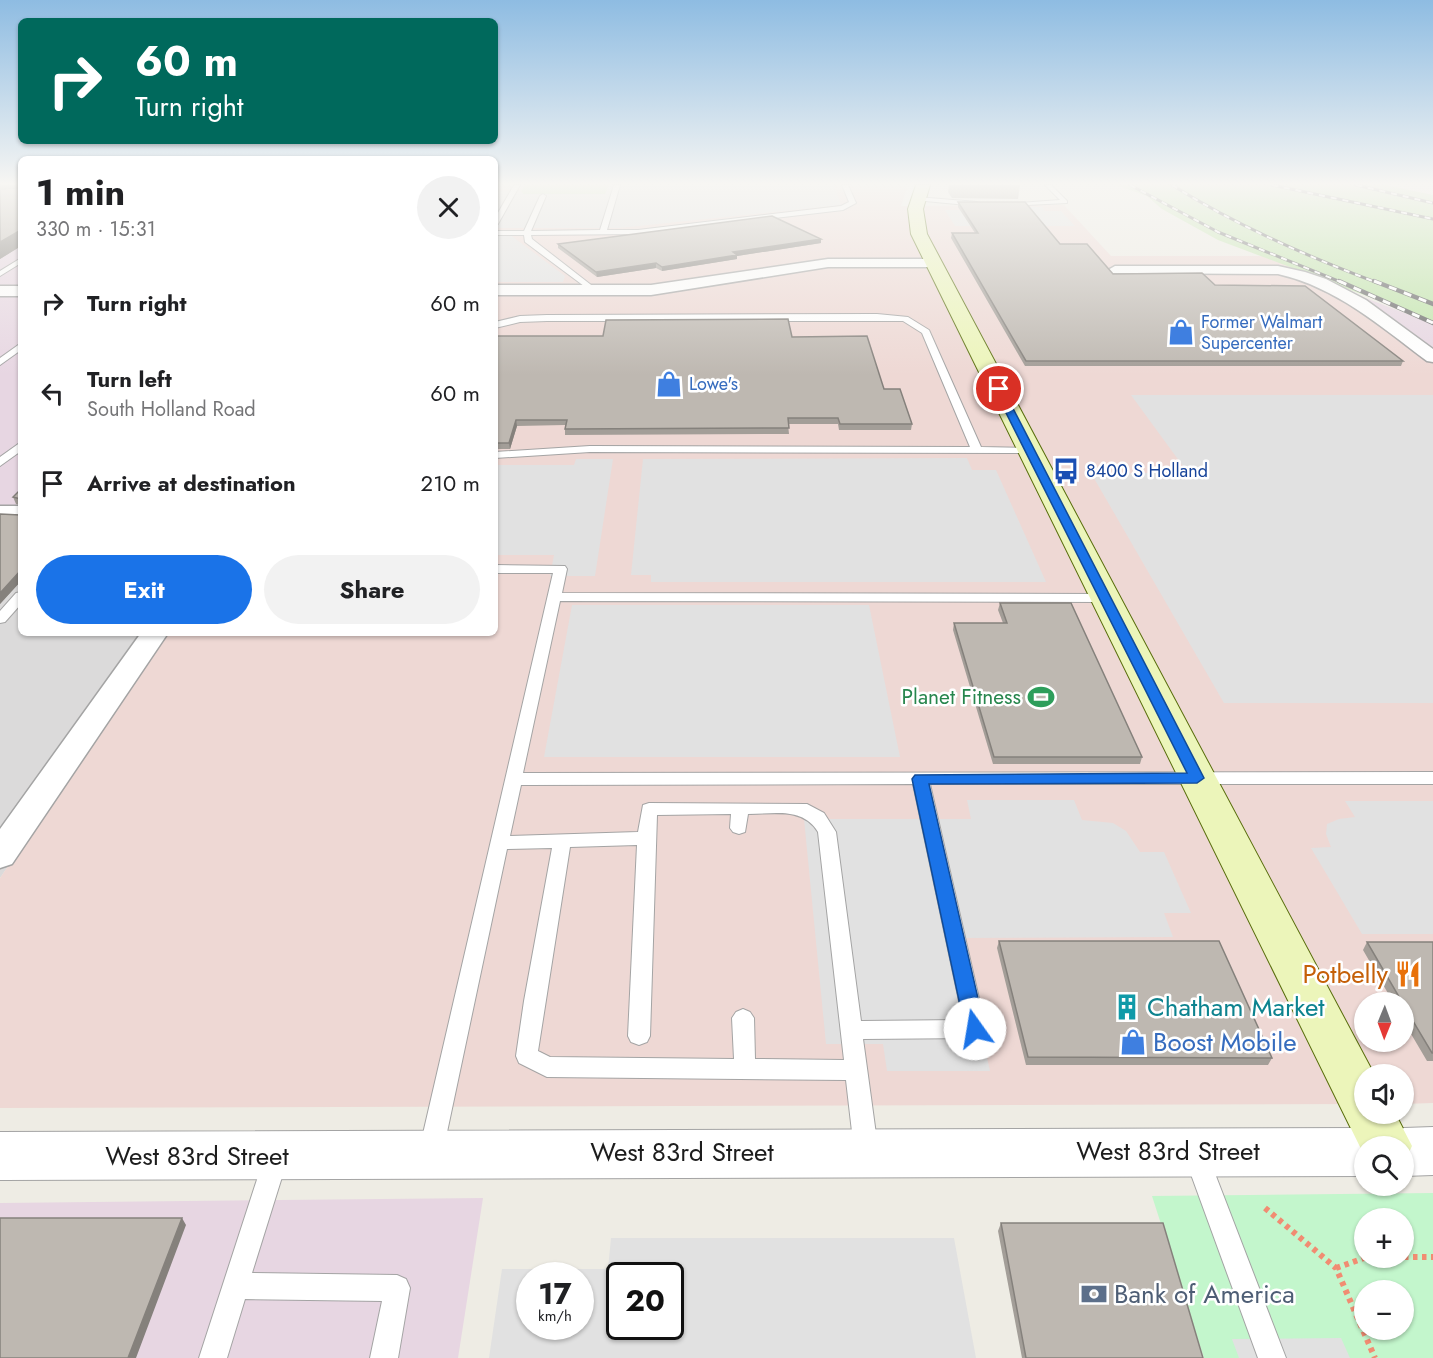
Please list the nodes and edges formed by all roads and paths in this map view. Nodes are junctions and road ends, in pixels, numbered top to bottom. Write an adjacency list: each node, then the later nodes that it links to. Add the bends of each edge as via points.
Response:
1 (539, 248): 8 (lane)
2 (928, 248): 4 (main road)
3 (18, 262): 6 (lane)
4 (934, 263): 8 (street, via 828,263 671,288); 17 (main road)
5 (1115, 270): 13 (street, via 1299,273 1349,296)
6 (0, 274)
7 (498, 290): 8 (street)
8 (592, 290)
9 (0, 291): 10 (street)
10 (18, 291)
11 (498, 324): 16 (lane, via 547,318 905,320 926,332)
12 (18, 347): 14 (lane)
13 (1433, 357)
14 (0, 362)
15 (18, 448): 19 (lane)
16 (977, 450): 17 (lane); 18 (lane, via 590,449)
17 (1030, 451): 24 (main road)
18 (498, 455)
19 (0, 463)
20 (0, 513): 21 (street)
21 (18, 513)
22 (498, 569): 23 (lane, via 560,569)
23 (554, 597): 24 (lane); 30 (lane)
24 (1105, 597): 28 (main road)
25 (18, 599): 26 (lane)
26 (0, 619)
27 (153, 636): 35 (street)
28 (1197, 778): 29 (lane); 31 (lane); 41 (main road)
29 (1433, 778)
30 (514, 779): 31 (lane); 34 (lane)
31 (920, 779): 37 (lane, via 975,1029)
32 (646, 838): 33 (lane); 37 (lane, via 650,809 740,818 801,808 818,818 827,832); 38 (lane)
33 (562, 841): 34 (lane); 39 (lane, via 527,1056 547,1067)
34 (500, 843): 47 (lane)
35 (0, 855)
36 (743, 1018): 39 (lane)
37 (852, 1030): 40 (lane)
38 (639, 1036)
39 (745, 1069): 40 (lane)
40 (857, 1070): 44 (lane)
41 (1354, 1084)
42 (1195, 1151): 44 (street, West 83rd Street); 45 (street, West 83rd Street); 58 (lane)
43 (1433, 1151): 46 (street)
44 (866, 1152): 47 (street, West 83rd Street)
45 (1354, 1152)
46 (1414, 1152)
47 (430, 1154): 49 (street, West 83rd Street)
48 (0, 1156): 49 (street, West 83rd Street)
49 (277, 1156): 55 (lane)
50 (1265, 1208): 54 (path)
51 (1414, 1257): 52 (path)
52 (1433, 1257)
53 (1354, 1262): 54 (path)
54 (1336, 1268): 59 (path)
55 (236, 1286): 56 (lane); 57 (lane, via 397,1288)
56 (213, 1358)
57 (384, 1358)
58 (1272, 1358)
59 (1375, 1358)

